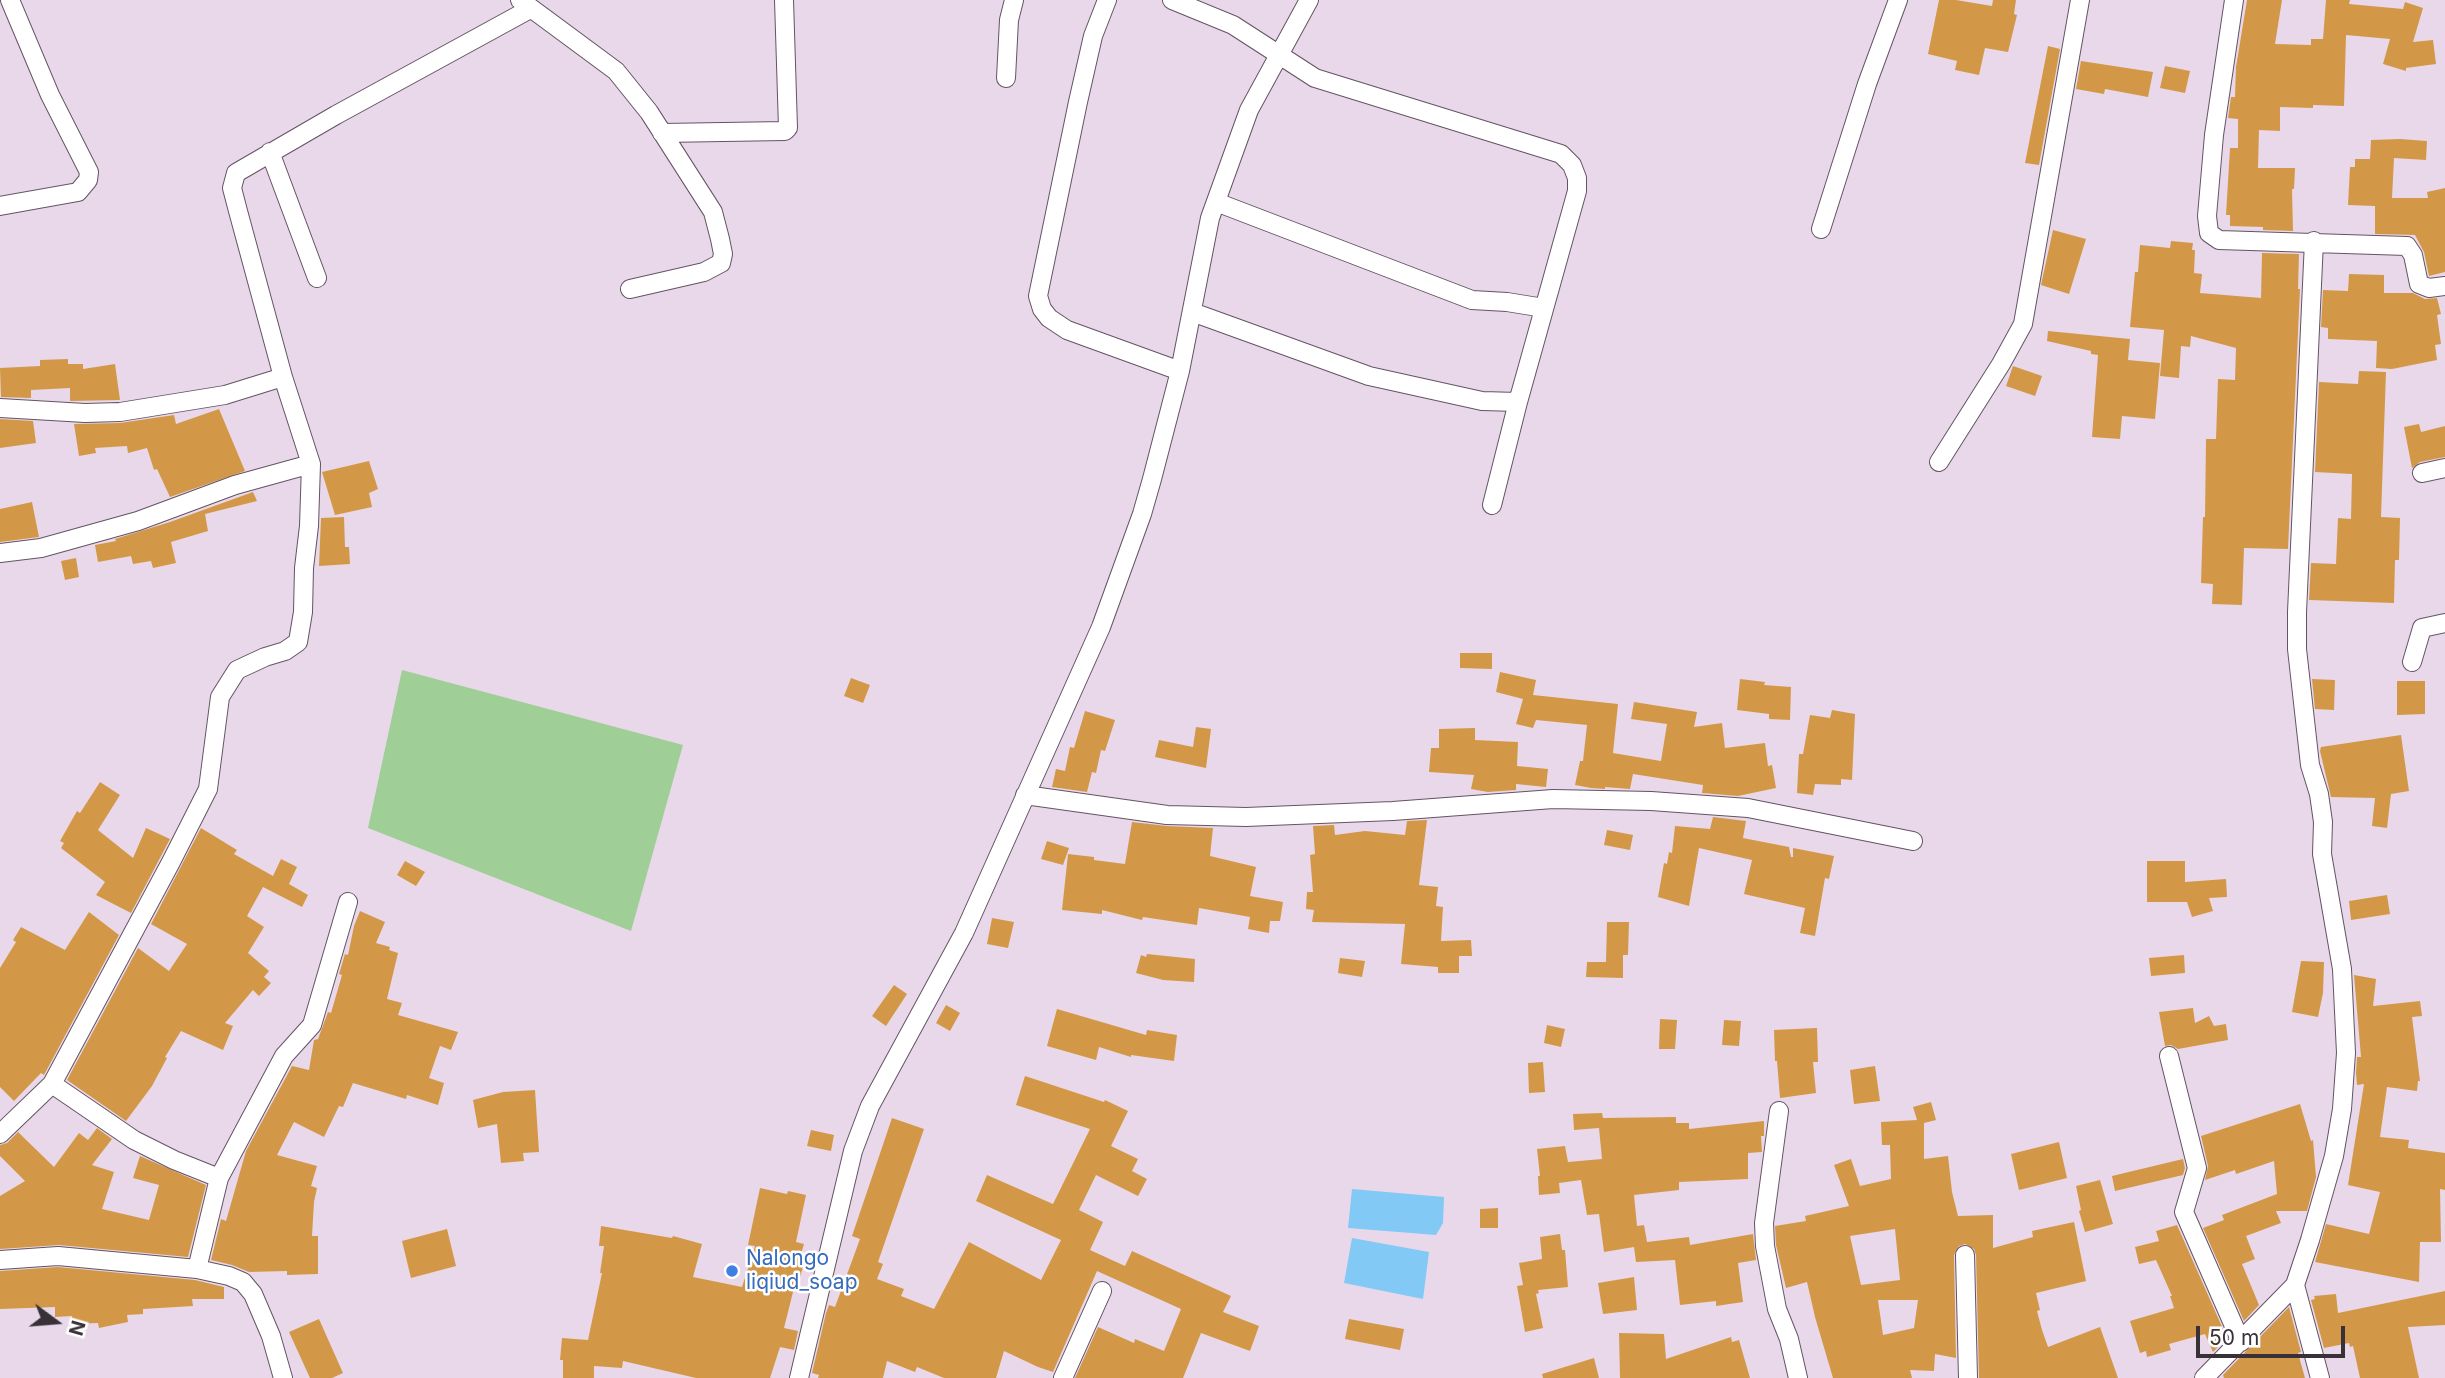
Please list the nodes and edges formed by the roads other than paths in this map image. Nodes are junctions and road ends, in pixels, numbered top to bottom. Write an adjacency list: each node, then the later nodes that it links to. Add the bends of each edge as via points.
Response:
1 (10, 0): 16 (street, via 89,172 78,192)
2 (784, 0): 13 (street, via 788,128)
3 (1014, 0): 12 (street)
4 (1107, 0): 24 (street, via 1093,36 1038,296 1049,318 1067,330)
5 (1172, 0): 11 (street, via 1233,25)
6 (1309, 0): 11 (street)
7 (1898, 0): 17 (street)
8 (2080, 0): 28 (street, via 2023,324)
9 (2234, 0): 18 (street, via 2214,135 2209,233 2218,240)
10 (525, 5): 13 (street, via 616,71); 14 (street)
11 (1279, 55): 15 (street, via 1249,110); 22 (street, via 1315,78 1568,159 1577,178 1577,191)
12 (1006, 78)
13 (662, 133): 21 (street, via 713,212 721,263 704,272)
14 (270, 152): 19 (street); 25 (street, via 236,173 232,188)
15 (1216, 202): 22 (street, via 1472,300); 23 (street)
16 (0, 206)
17 (1821, 229)
18 (2314, 241): 20 (street, via 2407,246 2418,284); 47 (street, via 2297,649 2323,822 2322,854 2342,969 2346,1053 2334,1156)
19 (317, 278)
20 (2445, 286)
21 (630, 289)
22 (1544, 308): 26 (street)
23 (1192, 312): 24 (street); 26 (street, via 1369,376 1482,401)
24 (1180, 371): 36 (street, via 1142,514 1101,627)
25 (283, 377): 27 (street, via 225,395 120,412); 29 (street)
26 (1518, 402): 32 (street)
27 (0, 408)
28 (1939, 462)
29 (311, 464): 33 (street, via 235,485 138,521 41,548); 40 (street, via 298,642 285,652 237,670 220,697 208,789)
30 (2445, 468): 31 (street)
31 (2422, 473)
32 (1492, 505)
33 (0, 552)
34 (2445, 623): 35 (street, via 2422,628)
35 (2412, 662)
36 (1024, 795): 37 (street, via 1167,814 1247,817 1553,799 1651,801 1748,808); 51 (street, via 964,933 870,1106 853,1151)
37 (1913, 841)
38 (348, 902): 43 (street, via 312,1024 284,1056)
39 (2169, 1056): 49 (street, via 2197,1167 2184,1212)
40 (52, 1084): 42 (street); 43 (street, via 141,1143)
41 (1779, 1111): 53 (street, via 1765,1246 1777,1309)
42 (0, 1133)
43 (219, 1178): 46 (street)
44 (1965, 1255): 54 (street)
45 (0, 1261): 46 (street, via 58,1256)
46 (197, 1269): 50 (street, via 243,1282 253,1294)
47 (2295, 1285): 49 (street); 56 (street)
48 (1101, 1291): 52 (street)
49 (2241, 1342): 55 (street)
50 (283, 1378)
51 (799, 1378)
52 (1063, 1378)
53 (1798, 1378)
54 (1968, 1378)
55 (2204, 1378)
56 (2320, 1378)

